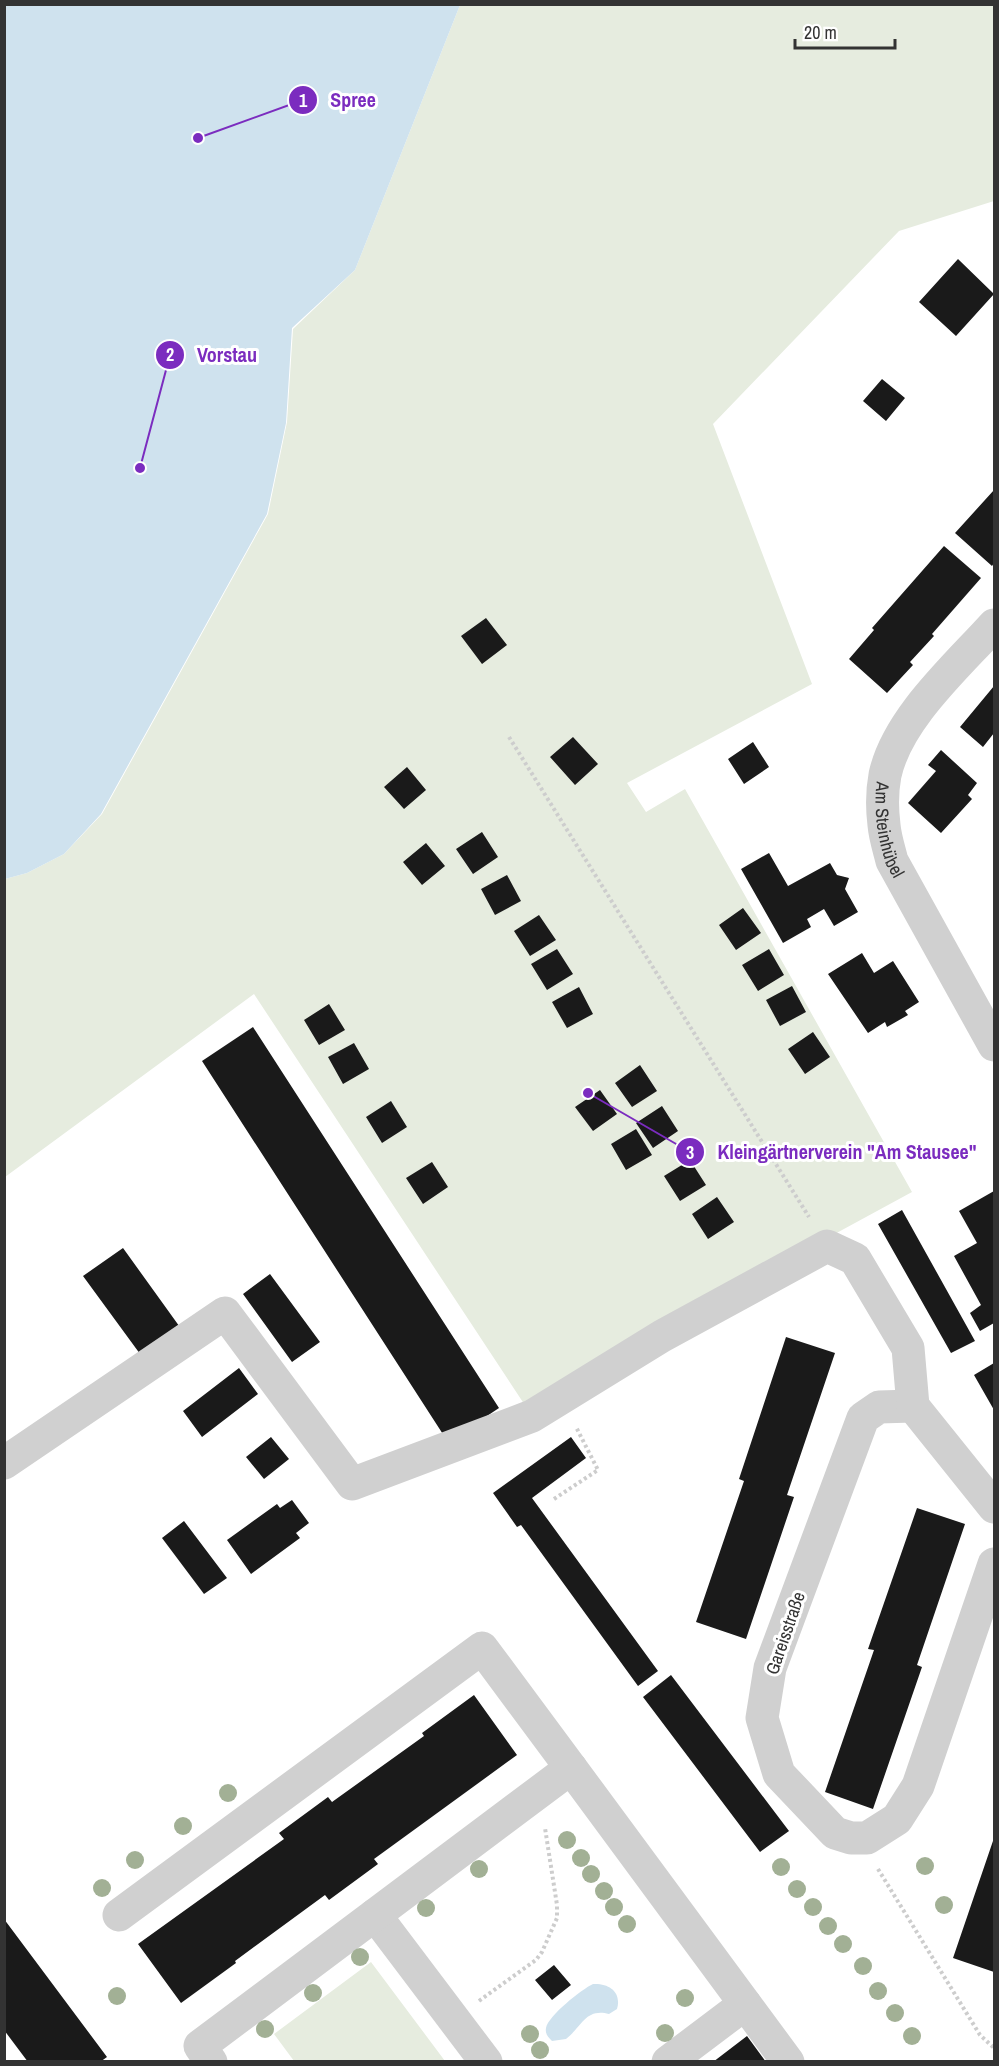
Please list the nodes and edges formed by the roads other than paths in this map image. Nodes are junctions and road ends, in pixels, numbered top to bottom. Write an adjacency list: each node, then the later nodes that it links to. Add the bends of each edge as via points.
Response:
1 (994, 625): 2 (street, Am Steinhübel, via 913,716 894,748 885,775 883,803 892,861)
2 (994, 1045)
3 (913, 1406): 4 (street, via 908,1348 855,1259 827,1246 662,1336 532,1416 352,1484 225,1313); 5 (street); 6 (street, Gareisstraße, via 879,1407 863,1418 770,1668 762,1718 779,1774 835,1833 867,1838 897,1819 918,1786)
4 (4, 1463)
5 (994, 1507)
6 (994, 1564)
7 (570, 1768): 8 (street, via 482,1647); 9 (street); 10 (street)
8 (119, 1915)
9 (375, 1915): 11 (street); 12 (street)
10 (745, 2004): 13 (street); 14 (street)
11 (197, 2056)
12 (486, 2061)
13 (668, 2061)
14 (788, 2061)

